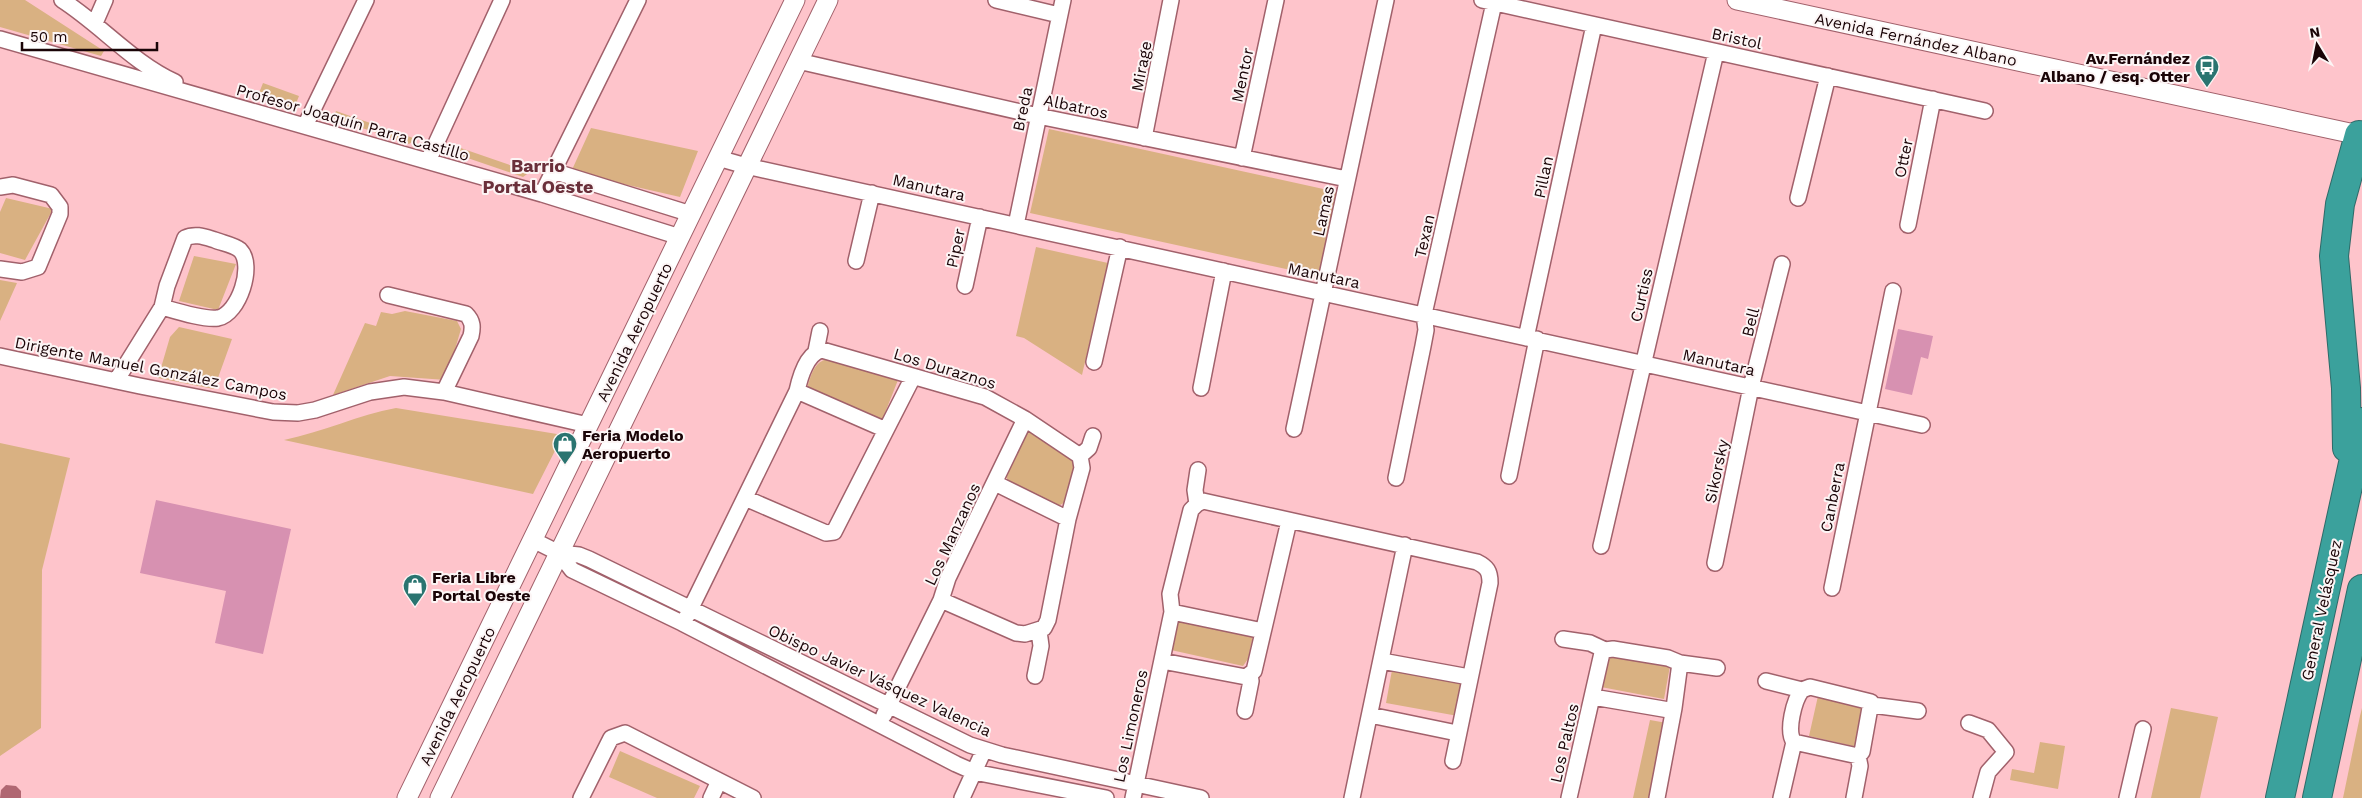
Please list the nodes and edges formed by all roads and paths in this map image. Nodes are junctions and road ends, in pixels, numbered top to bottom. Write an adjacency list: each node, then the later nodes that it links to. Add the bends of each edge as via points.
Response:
1 (105, 0): 15 (street)
2 (366, 0): 25 (street)
3 (502, 0): 30 (street)
4 (638, 0): 32 (street)
5 (795, 0): 28 (street, Avenida Aeropuerto)
6 (828, 0): 19 (street, Avenida Aeropuerto)
7 (996, 0): 14 (street)
8 (1171, 0): 27 (street, Mirage)
9 (1276, 0): 29 (street, Mentor)
10 (1386, 0): 33 (street, Lamas)
11 (1736, 0): 26 (street, Avenida Fernández Albano)
12 (1488, 1): 16 (street, Bristol); 53 (street, Texan)
13 (71, 2): 15 (street, Profesor Joaquín Parra Castillo)
14 (1061, 8): 24 (street, Breda)
15 (95, 22): 22 (street, Profesor Joaquín Parra Castillo, via 158,74)
16 (1594, 25): 18 (street, Bristol); 55 (street, Pillan)
17 (0, 39): 22 (street, Profesor Joaquín Parra Castillo)
18 (1716, 52): 20 (street, Bristol); 59 (street, Curtiss)
19 (798, 61): 24 (street, Albatros); 31 (street, Avenida Aeropuerto)
20 (1828, 76): 21 (street, Bristol); 37 (street)
21 (1933, 99): 23 (street, Bristol); 41 (street, Otter)
22 (217, 101): 25 (street, Profesor Joaquín Parra Castillo)
23 (1985, 110)
24 (1038, 116): 27 (street, Albatros); 40 (street, Breda)
25 (305, 126): 30 (street, Profesor Joaquín Parra Castillo)
26 (2359, 135): 81 (highway, via 2340,204 2334,256 2346,388)
27 (1144, 138): 29 (street, Albatros)
28 (718, 158): 31 (street, Manutara); 38 (street, Avenida Aeropuerto)
29 (1242, 158): 33 (street, Albatros)
30 (428, 162): 36 (street, Profesor Joaquín Parra Castillo)
31 (746, 166): 35 (street, Manutara); 87 (street, Avenida Aeropuerto)
32 (553, 172): 36 (street); 38 (street)
33 (1347, 179): 50 (street, Lamas)
34 (0, 187): 46 (street, via 13,185 51,195 60,207 60,214 38,267 22,272)
35 (872, 193): 39 (street, Manutara); 44 (street)
36 (542, 194): 42 (street, Profesor Joaquín Parra Castillo)
37 (1798, 198)
38 (691, 214): 42 (street, Avenida Aeropuerto)
39 (980, 217): 40 (street, Manutara); 48 (street, Piper)
40 (1016, 225): 43 (street, Manutara)
41 (1908, 225)
42 (680, 237): 69 (street, Avenida Aeropuerto)
43 (1120, 248): 47 (street, Manutara); 58 (street)
44 (856, 261)
45 (1782, 264): 62 (street, Bell)
46 (0, 269)
47 (1224, 270): 50 (street, Manutara); 63 (street)
48 (965, 286)
49 (1893, 291): 66 (street)
50 (1323, 292): 53 (street, Manutara); 71 (street, Lamas)
51 (388, 295): 65 (street, via 466,314 471,319 471,336)
52 (162, 307): 52 (street, via 214,318 225,316 233,309 241,289 246,271 244,256 234,247 207,238 185,238); 61 (street)
53 (1424, 314): 55 (street, Manutara); 77 (street, Texan, via 1426,330)
54 (820, 331): 56 (street)
55 (1531, 338): 59 (street, Manutara); 76 (street, Pillan)
56 (816, 351): 60 (street, Los Duraznos, via 822,350); 64 (street)
57 (0, 356): 61 (street, Dirigente Manuel González Campos)
58 (1094, 362)
59 (1643, 363): 62 (street, Manutara); 86 (street, Curtiss)
60 (913, 377): 67 (street, Los Duraznos, via 985,397); 72 (street)
61 (116, 381): 65 (street, Dirigente Manuel González Campos, via 285,413 315,410 393,388)
62 (1752, 387): 66 (street, Manutara); 88 (street, Sikorsky)
63 (1201, 388)
64 (797, 391): 72 (street); 79 (street)
65 (444, 392): 69 (street, Dirigente Manuel González Campos)
66 (1867, 412): 70 (street, Manutara); 89 (street, Canberra)
67 (1025, 419): 74 (street, Los Duraznos); 78 (street, Los Manzanos)
68 (2362, 422): 81 (highway, General Velásquez)
69 (588, 425): 84 (street, Avenida Aeropuerto)
70 (1922, 425)
71 (1294, 429)
72 (886, 430): 79 (street, via 838,528 831,534)
73 (1093, 436): 74 (street)
74 (1080, 456): 82 (street, via 1082,468)
75 (1198, 470): 80 (street, Los Limoneros)
76 (1509, 476)
77 (1396, 478)
78 (995, 483): 82 (street, Los Manzanos); 91 (street, Los Manzanos, via 948,578)
79 (745, 498): 92 (street)
80 (1197, 504): 83 (street, via 1203,501 1220,504); 93 (street, Los Limoneros, via 1191,510 1170,594)
81 (2343, 510): 143 (highway, General Velásquez)
82 (1068, 519): 96 (street, via 1048,620)
83 (1289, 521): 85 (street); 95 (street)
84 (532, 540): 87 (street, Obispo Javier Vásquez Valencia); 128 (street, Avenida Aeropuerto)
85 (1405, 545): 101 (street); 106 (street, via 1487,567 1490,583)
86 (1602, 546)
87 (559, 553): 92 (street, Obispo Javier Vásquez Valencia, via 579,555); 94 (street, Obispo Javier Vásquez Valencia, via 572,570); 129 (street, Avenida Aeropuerto)
88 (1715, 563)
89 (1832, 588)
90 (2362, 589): 116 (highway)
91 (941, 600): 96 (street, Los Manzanos, via 1016,633); 111 (street, Los Manzanos)
92 (690, 608): 94 (street); 111 (street, Obispo Javier Vásquez Valencia)
93 (1172, 612): 95 (street); 100 (street, Los Limoneros)
94 (682, 624): 117 (street, Obispo Javier Vásquez Valencia)
95 (1263, 630): 104 (street, via 1254,671)
96 (1039, 631): 105 (street, via 1041,646)
97 (1563, 639): 98 (street, via 1590,643)
98 (1605, 650): 102 (street, via 1668,658); 109 (street, Los Paltos, via 1600,659)
99 (2362, 654): 116 (highway)
100 (1162, 661): 104 (street, Los Limoneros, via 1246,677); 127 (street, Los Limoneros)
101 (1382, 661): 106 (street); 115 (street)
102 (1680, 663): 103 (street); 112 (street)
103 (1717, 668)
104 (1250, 675): 113 (street)
105 (1035, 676)
106 (1470, 677): 120 (street)
107 (1766, 681): 108 (street)
108 (1802, 690): 110 (street, via 1810,687 1869,700); 121 (street, via 1790,727)
109 (1593, 696): 112 (street, Los Paltos, via 1669,710); 137 (street, Los Paltos)
110 (1872, 705): 114 (street); 123 (street, via 1862,752)
111 (888, 706): 117 (street, Los Manzanos); 122 (street, Obispo Javier Vásquez Valencia)
112 (1674, 708): 138 (street)
113 (1245, 711)
114 (1918, 711)
115 (1370, 715): 120 (street); 136 (street)
116 (2333, 721): 144 (highway)
117 (880, 723): 125 (street, Obispo Javier Vásquez Valencia)
118 (1969, 724): 141 (street, via 1988,730 2006,752 1988,772)
119 (2143, 730): 142 (street)
120 (1457, 733): 124 (street)
121 (1794, 742): 123 (street); 139 (street)
122 (984, 750): 125 (street); 127 (street, Obispo Javier Vásquez Valencia)
123 (1858, 756): 140 (street, via 1860,766)
124 (1452, 761)
125 (974, 772): 133 (street); 134 (street, Obispo Javier Vásquez Valencia)
126 (719, 781): 130 (street, via 624,733 611,738); 131 (street); 132 (street)
127 (1134, 791): 135 (street, Obispo Javier Vásquez Valencia)
128 (406, 798)
129 (440, 798)
130 (581, 798)
131 (711, 798)
132 (753, 798)
133 (962, 798)
134 (1106, 798)
135 (1201, 798)
136 (1352, 798)
137 (1569, 798)
138 (1657, 798)
139 (1781, 798)
140 (1854, 798)
141 (1981, 798)
142 (2127, 798)
143 (2280, 798)
144 (2317, 798)

